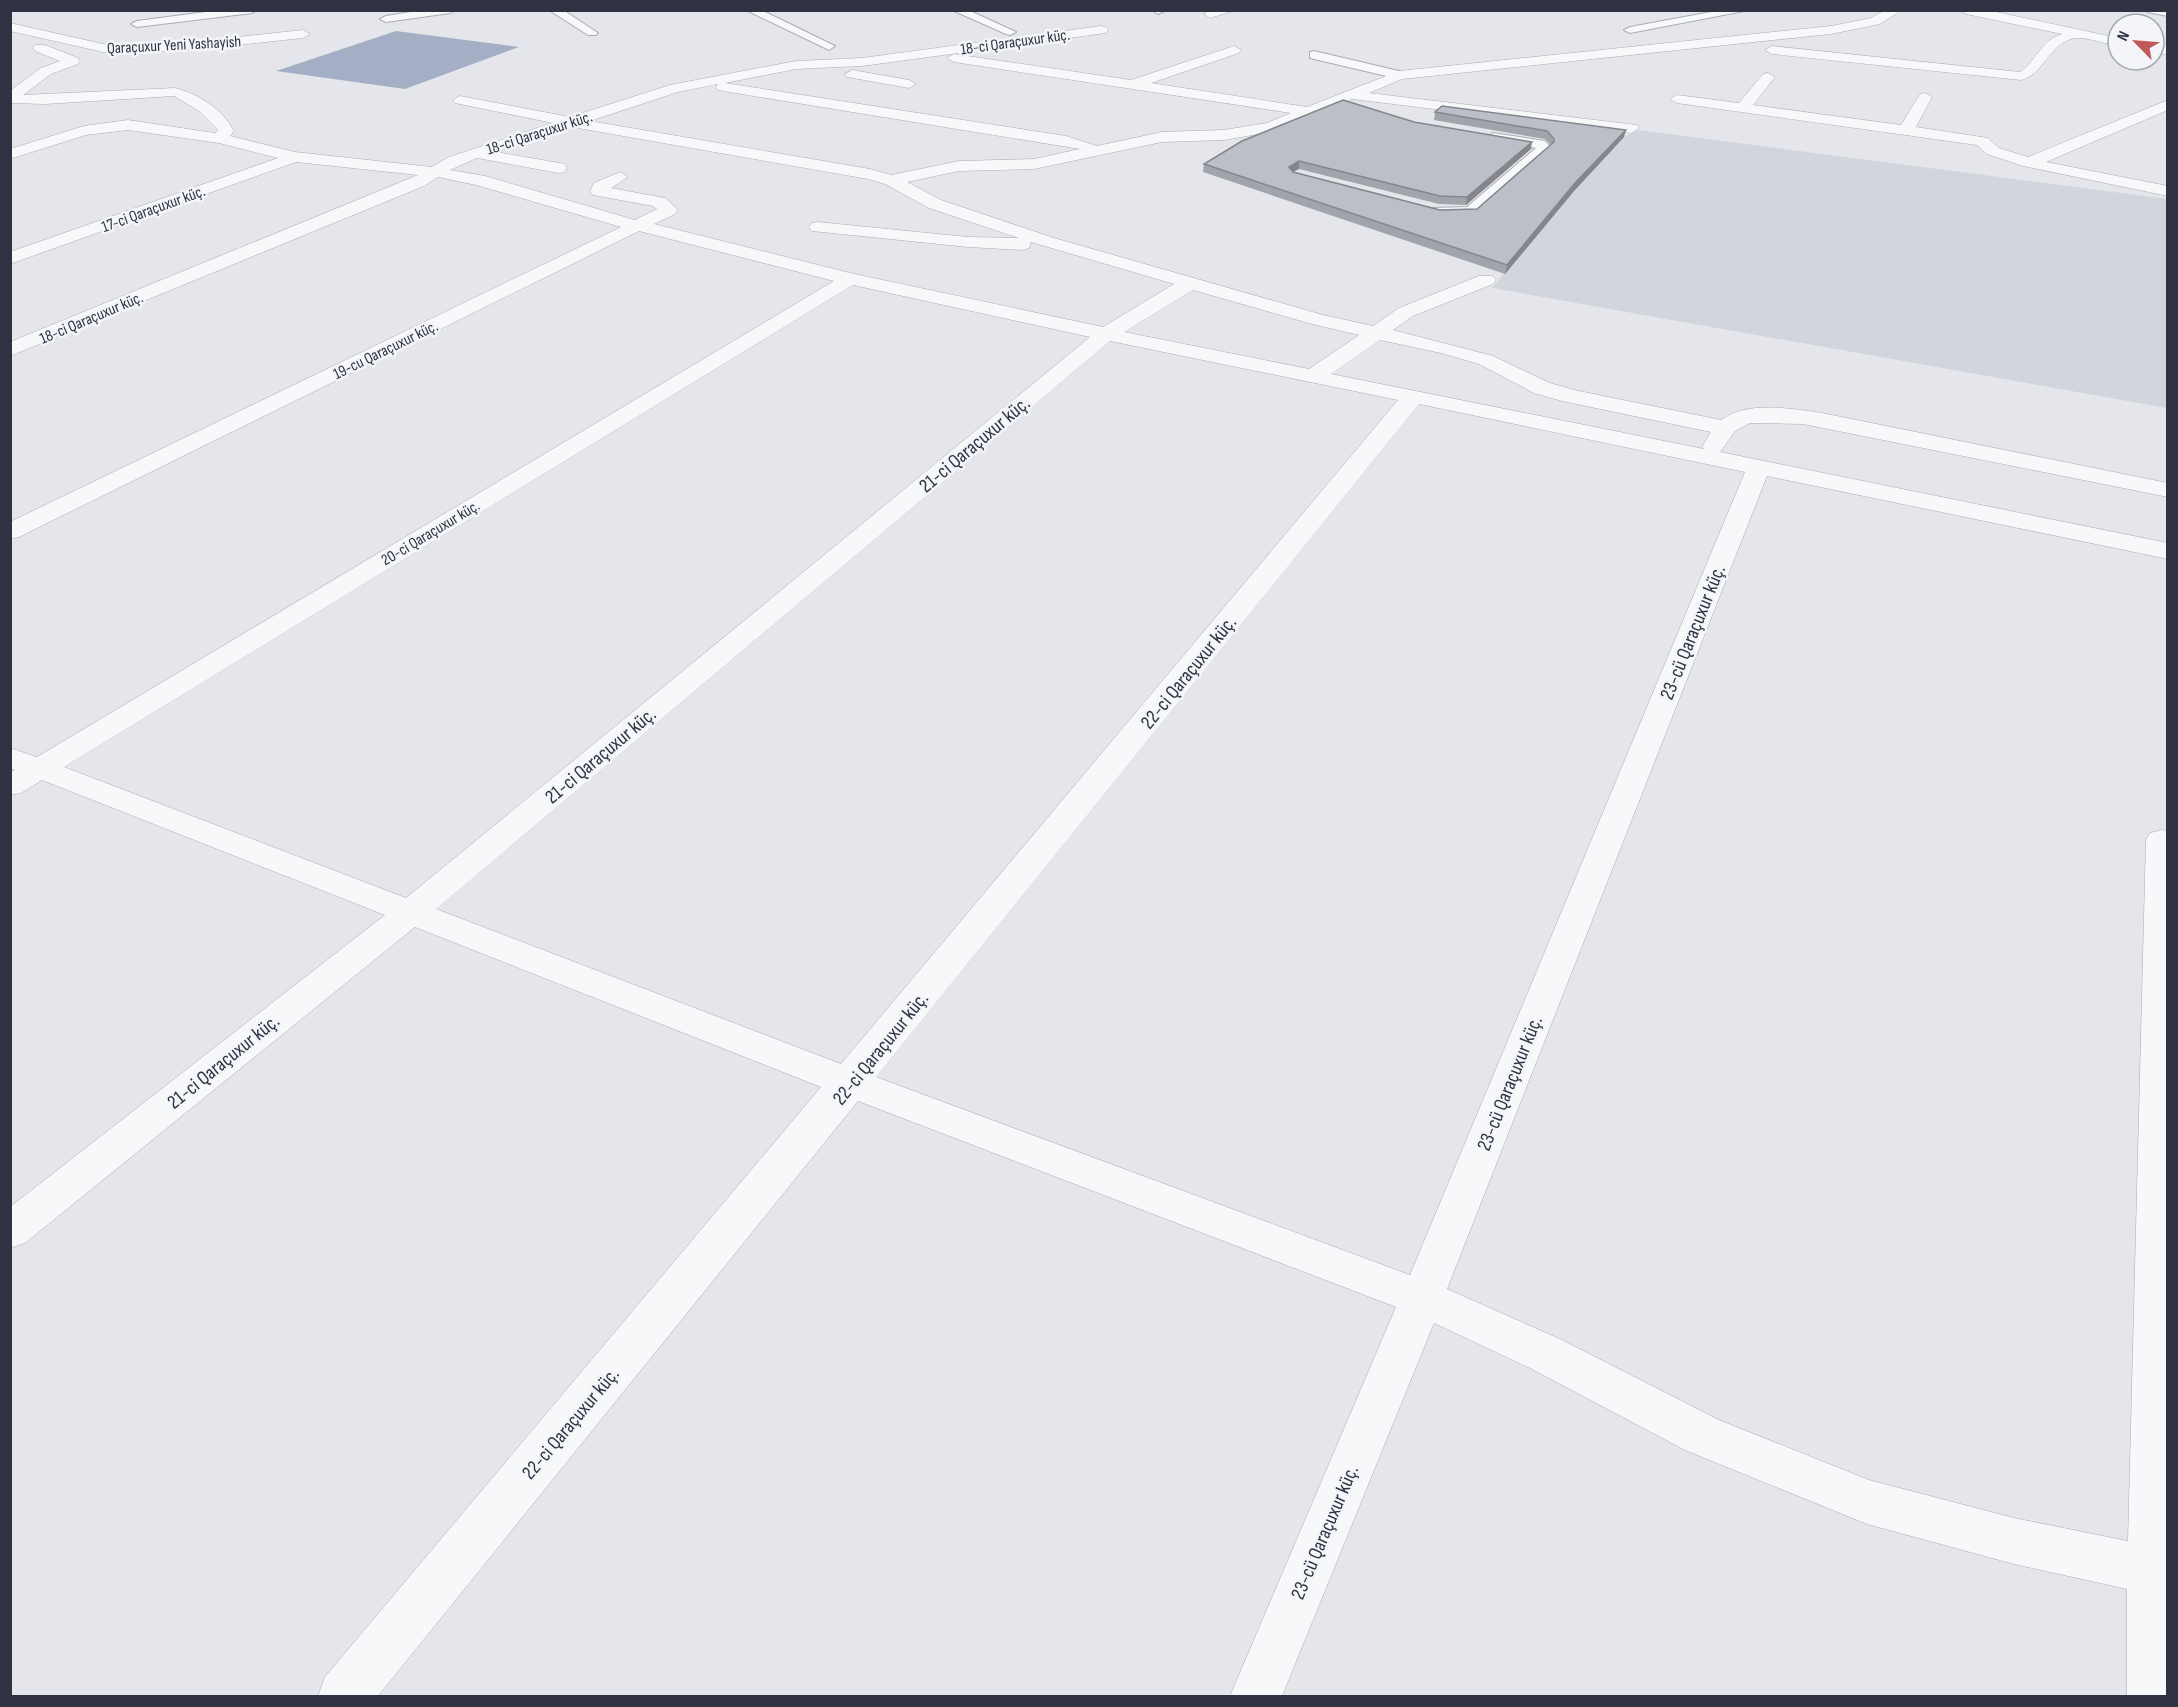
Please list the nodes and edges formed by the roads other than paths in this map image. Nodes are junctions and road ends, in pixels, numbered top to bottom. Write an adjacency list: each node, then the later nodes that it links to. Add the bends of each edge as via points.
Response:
1 (252, 10): 14 (lane)
2 (450, 10): 13 (lane)
3 (554, 10): 19 (lane)
4 (751, 10): 25 (lane)
5 (957, 10): 18 (lane)
6 (1230, 10): 12 (street)
7 (1744, 10): 17 (lane)
8 (1896, 10): 23 (street, via 1853,26)
9 (1966, 10): 21 (street)
10 (2151, 10): 11 (lane)
11 (2168, 13)
12 (1210, 14)
13 (386, 19)
14 (137, 24)
15 (10, 27): 26 (street, Qaraçuxur Yeni Yashayish)
16 (1101, 30): 28 (street, 18-ci Qaraçuxur küç.)
17 (1630, 30)
18 (1010, 32)
19 (591, 33)
20 (303, 34): 26 (street, Qaraçuxur Yeni Yashayish)
21 (2077, 34): 23 (street, via 2049,46 2027,74 2021,76 1791,52); 24 (street)
22 (10, 39): 30 (street)
23 (1741, 40): 32 (street)
24 (2106, 40)
25 (829, 46)
26 (112, 50): 30 (street)
27 (1234, 50): 36 (street)
28 (934, 53): 31 (street, 18-ci Qaraçuxur küç.); 36 (street)
29 (1314, 55): 32 (lane)
30 (73, 61): 39 (street, via 31,80)
31 (832, 64): 34 (street, 18-ci Qaraçuxur küç., via 796,65); 35 (street, via 849,73)
32 (1399, 75): 38 (street)
33 (1768, 77): 43 (street)
34 (701, 82): 46 (street, 18-ci Qaraçuxur küç.); 51 (street)
35 (909, 84)
36 (1130, 86): 44 (street)
37 (1925, 97): 48 (street)
38 (1346, 98): 44 (street); 45 (lane); 47 (street)
39 (10, 99): 50 (street, via 184,93 223,123 226,131)
40 (1677, 99): 43 (street)
41 (460, 100): 46 (street)
42 (2168, 104): 55 (street)
43 (1743, 108): 48 (street)
44 (1311, 112): 51 (street, via 1238,134 1170,136)
45 (1382, 113)
46 (571, 122): 52 (street, 18-ci Qaraçuxur küç.); 60 (street, via 842,168)
47 (1631, 128)
48 (1906, 130): 55 (street, via 1982,141 1993,151)
49 (1476, 134): 63 (lane, via 1540,144 1544,148 1471,212)
50 (219, 138): 53 (street, via 142,125 115,125); 54 (street)
51 (1098, 149): 60 (street, via 1034,164 959,166)
52 (476, 153): 56 (street); 58 (street, 18-ci Qaraçuxur küç.)
53 (10, 154)
54 (295, 157): 58 (street); 67 (street, 17-ci Qaraçuxur küç.)
55 (2029, 163): 61 (street)
56 (559, 168)
57 (2158, 171): 61 (street)
58 (435, 172): 64 (street, via 479,180); 73 (street, 18-ci Qaraçuxur küç.)
59 (620, 177): 64 (street, 19-cu Qaraçuxur küç., via 599,191 659,202 669,210)
60 (891, 180): 66 (street, via 935,204)
61 (2128, 184): 62 (street)
62 (2168, 190)
63 (1428, 208)
64 (639, 226): 68 (street); 80 (street, 19-cu Qaraçuxur küç.)
65 (818, 227): 66 (street, via 1001,245)
66 (1048, 242): 70 (street)
67 (10, 259)
68 (850, 279): 72 (street); 82 (street, 20-ci Qaraçuxur küç.)
69 (1486, 280): 71 (street, via 1406,312)
70 (1192, 282): 71 (street); 72 (street, 21-ci Qaraçuxur küç.)
71 (1374, 333): 74 (street); 76 (street, via 1486,360 1542,388 1570,396)
72 (1106, 334): 74 (street); 84 (street, 21-ci Qaraçuxur küç.)
73 (10, 350)
74 (1312, 377): 75 (street)
75 (1413, 397): 77 (street); 85 (street, 22-ci Qaraçuxur küç.)
76 (1724, 427): 77 (street); 79 (street, via 1748,417 1771,415 1823,421)
77 (1709, 457): 78 (street)
78 (1759, 467): 81 (street); 87 (street, 23-cü Qaraçuxur küç.)
79 (2168, 490)
80 (10, 532)
81 (2168, 551)
82 (20, 770): 84 (street)
83 (2162, 840): 88 (street)
84 (410, 913): 85 (street); 86 (street, 21-ci Qaraçuxur küç.)
85 (851, 1083): 87 (street); 89 (street, 22-ci Qaraçuxur küç.)
86 (10, 1231)
87 (1422, 1298): 88 (street, via 1546,1354 1702,1435 1867,1502 2014,1541); 90 (street, 23-cü Qaraçuxur küç.)
88 (2159, 1571): 91 (street)
89 (344, 1696)
90 (1256, 1696)
91 (2154, 1696)

